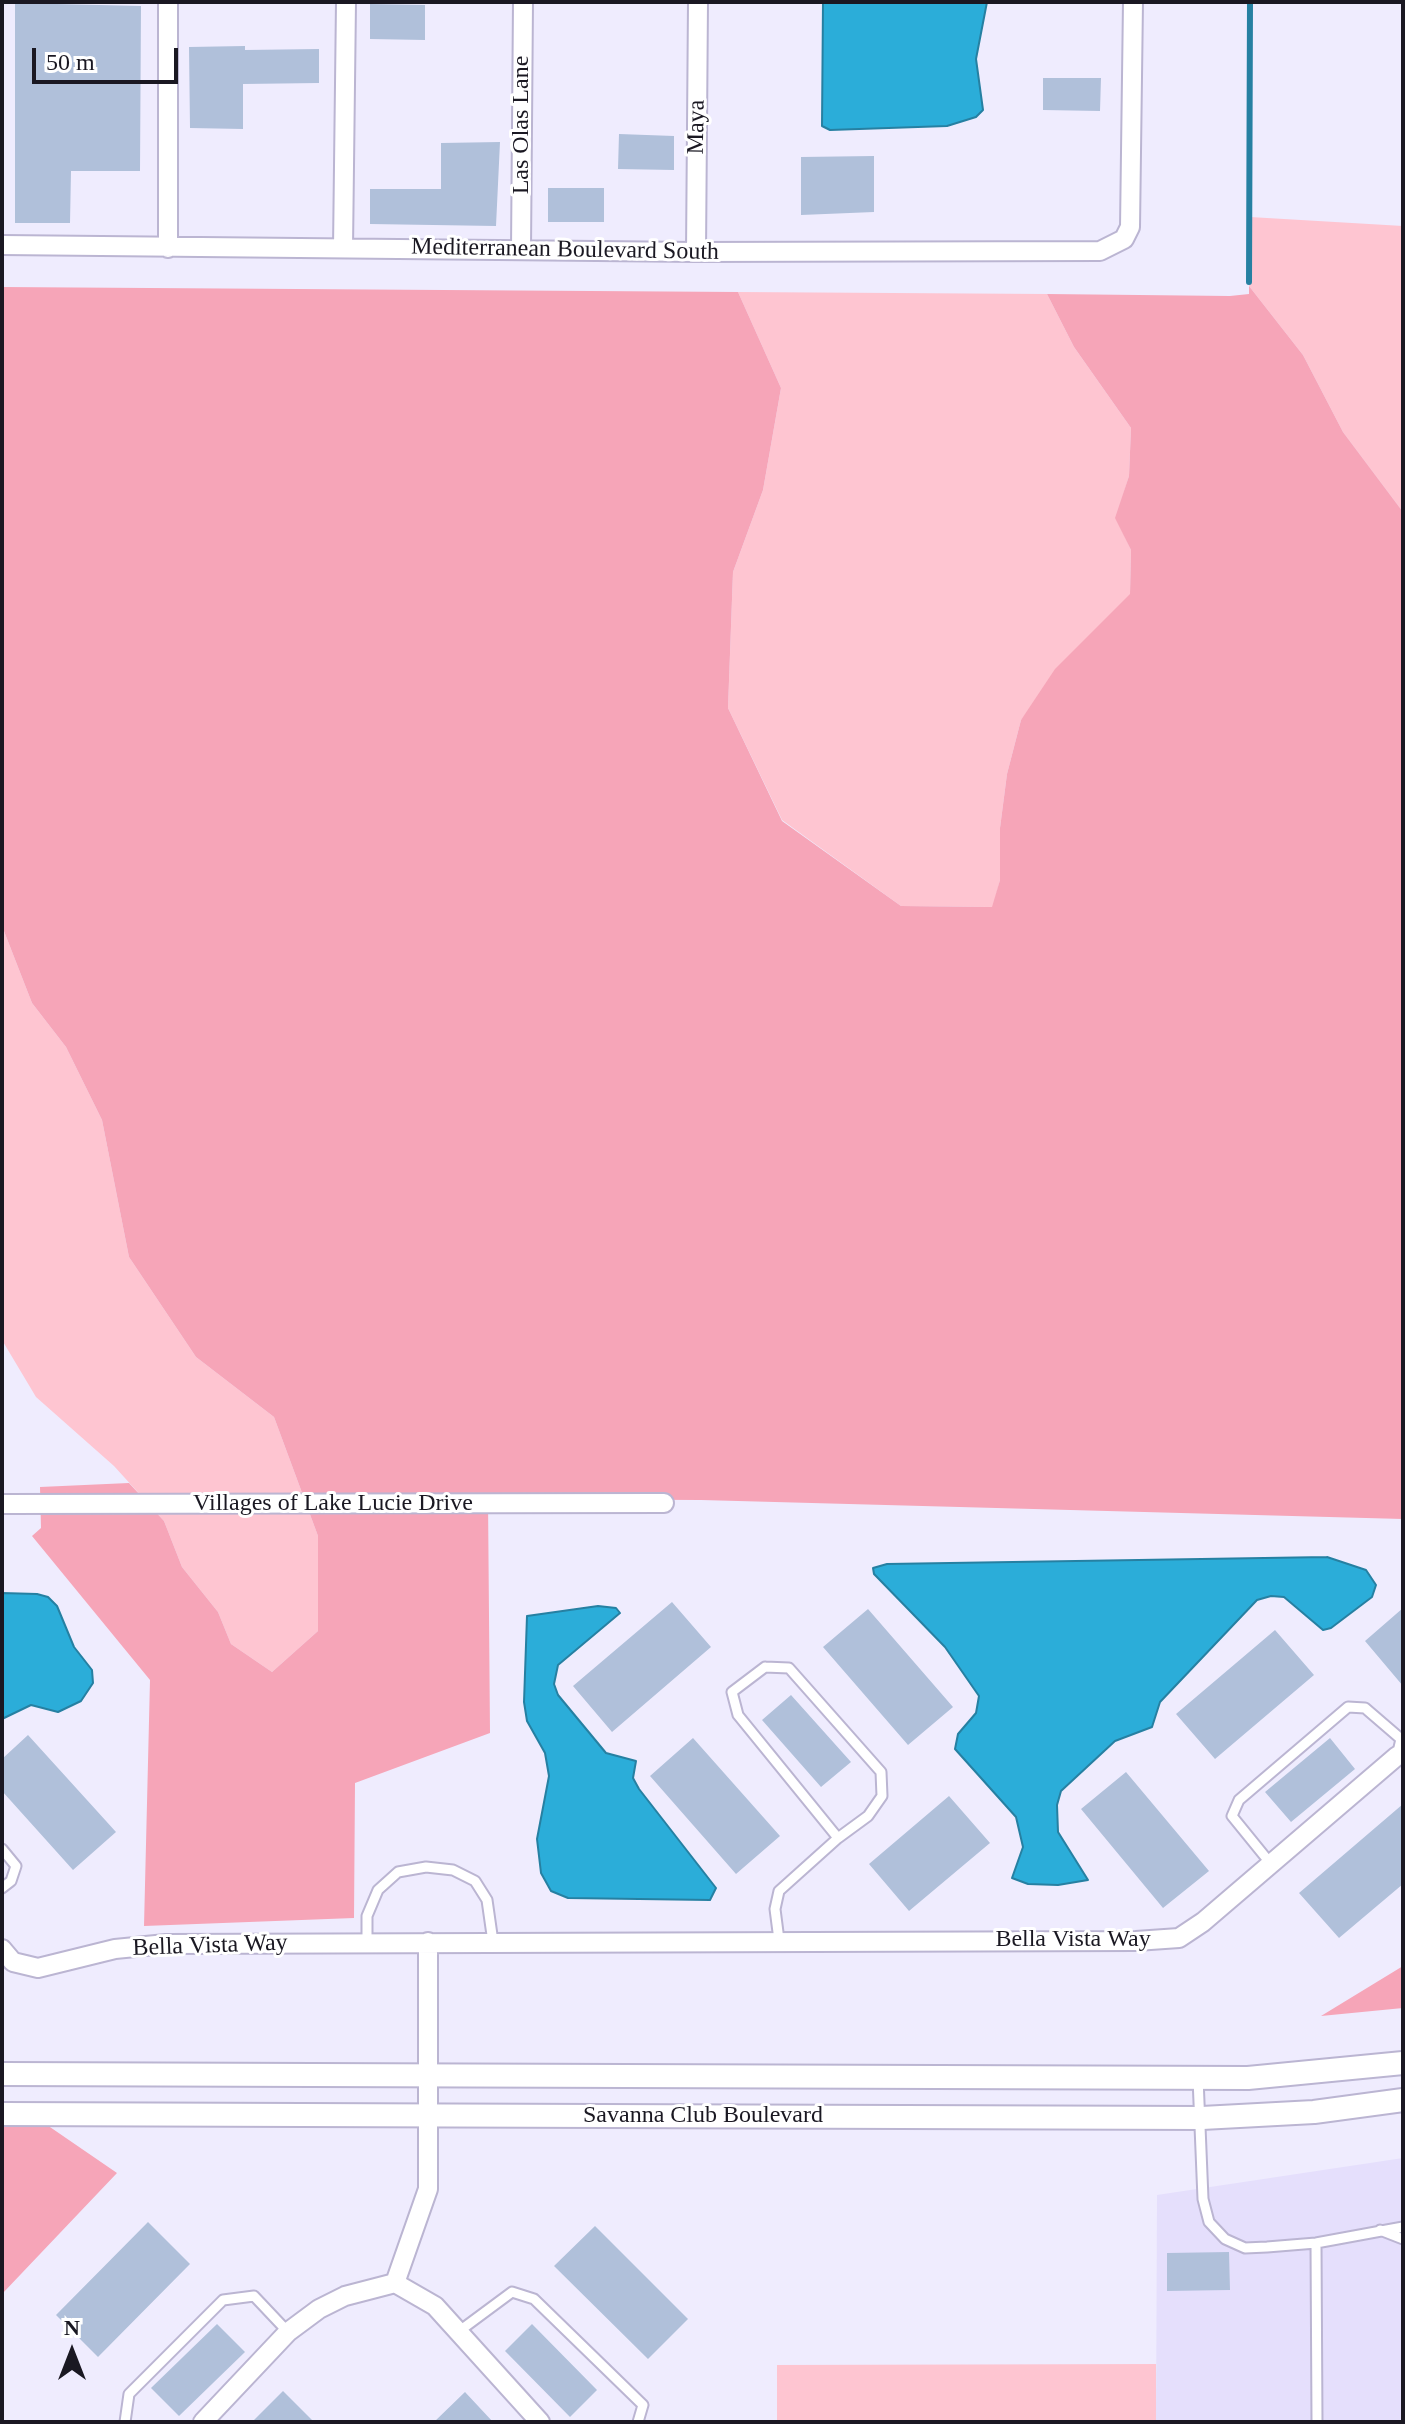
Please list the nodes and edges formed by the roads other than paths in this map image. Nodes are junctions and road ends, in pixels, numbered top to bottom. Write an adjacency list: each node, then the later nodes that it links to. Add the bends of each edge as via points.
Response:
1 (168, 2): 7 (street)
2 (346, 2): 8 (street)
3 (523, 2): 9 (street, Las Olas Lane)
4 (698, 2): 10 (street, Maya)
5 (1133, 2): 10 (street, Mediterranean Boulevard South, via 1131,206 1124,239 1100,251)
6 (2, 245): 7 (street, Mediterranean Boulevard South)
7 (168, 248): 8 (street, Mediterranean Boulevard South)
8 (343, 248): 9 (street, Mediterranean Boulevard South)
9 (521, 249): 10 (street, Mediterranean Boulevard South)
10 (696, 252)
11 (664, 1503): 12 (street, Villages of Lake Lucie Drive)
12 (2, 1504)
13 (1397, 1756): 16 (street, Bella Vista Way); 16 (lane, via 1401,1739 1365,1708 1348,1707 1239,1800 1232,1816)
14 (838, 1838): 14 (lane, via 868,1816 882,1796 881,1772 789,1668 765,1667 732,1692 738,1715); 18 (lane, via 779,1891)
15 (2, 1849): 17 (lane, via 16,1866)
16 (1271, 1864): 18 (street, Bella Vista Way, via 1179,1938)
17 (2, 1888)
18 (779, 1940): 20 (street, Bella Vista Way)
19 (428, 1942): 20 (street, Bella Vista Way); 21 (street, Bella Vista Way); 25 (street)
20 (493, 1942): 21 (lane, via 487,1900 475,1881 453,1870 426,1867 398,1872 378,1890 367,1916)
21 (367, 1943): 22 (street, Bella Vista Way, via 166,1944 115,1949 38,1968 13,1962)
22 (2, 1949)
23 (1403, 2063): 26 (street, Savanna Club Boulevard)
24 (2, 2074): 25 (street, Savanna Club Boulevard)
25 (428, 2076): 26 (street, Savanna Club Boulevard); 29 (street)
26 (1198, 2078): 30 (lane)
27 (1403, 2100): 30 (street, Savanna Club Boulevard, via 1314,2112)
28 (2, 2114): 29 (street, Savanna Club Boulevard)
29 (428, 2114): 30 (street, Savanna Club Boulevard); 35 (street, via 428,2189)
30 (1202, 2118): 34 (lane, via 1203,2199 1209,2222 1225,2239 1245,2248)
31 (1403, 2227): 32 (lane)
32 (1380, 2230): 33 (lane); 34 (lane)
33 (1403, 2239)
34 (1316, 2243): 42 (lane)
35 (395, 2283): 36 (street, via 345,2296); 37 (street, via 435,2306)
36 (288, 2332): 38 (lane, via 254,2296 223,2300 129,2394); 39 (street)
37 (458, 2332): 40 (street); 41 (lane, via 512,2292 534,2299 643,2405)
38 (125, 2422)
39 (203, 2422)
40 (540, 2422)
41 (638, 2422)
42 (1317, 2422)

